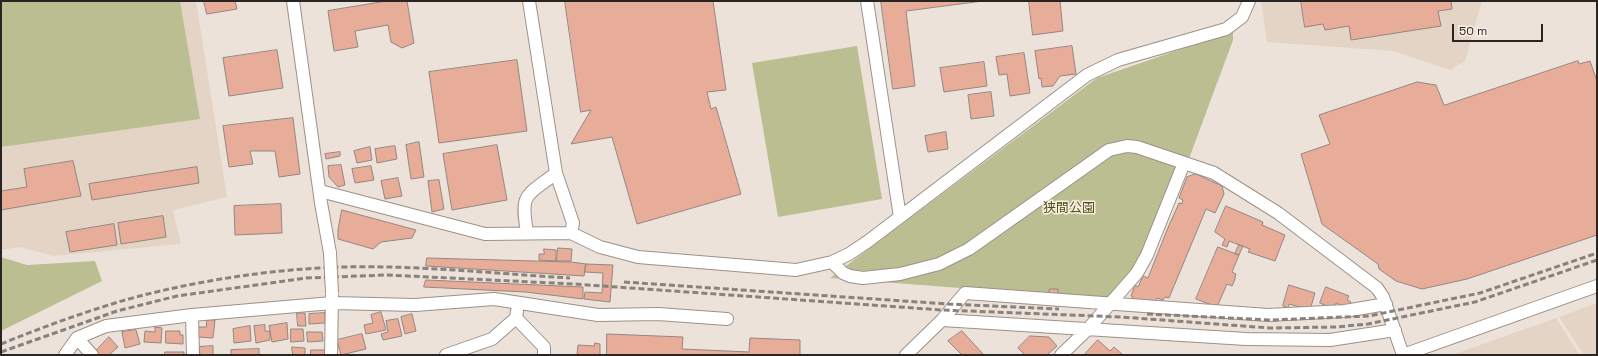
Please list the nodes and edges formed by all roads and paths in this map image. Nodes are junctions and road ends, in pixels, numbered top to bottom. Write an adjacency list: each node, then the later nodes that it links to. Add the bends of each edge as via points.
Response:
1 (293, 1): 7 (street)
2 (529, 1): 6 (street)
3 (867, 1): 8 (street)
4 (1249, 1): 8 (street, via 1242,17 1226,29 1118,60 1088,75)
5 (1184, 163): 11 (street, via 1138,147 1127,146 1109,150 969,249 939,264 900,274 863,278 846,275); 15 (street, via 1214,173 1278,213 1377,288); 16 (street, via 1147,255 1137,272)
6 (556, 174): 9 (street, via 526,198 523,208); 10 (street, via 573,223)
7 (320, 191): 9 (street, via 485,234); 13 (street, bridge, via 330,253)
8 (900, 217): 11 (street, via 858,248)
9 (527, 232): 10 (street)
10 (571, 233): 11 (street, via 600,247 638,257 786,270)
11 (832, 262)
12 (1597, 286): 32 (street)
13 (332, 298): 14 (street, via 415,305 494,299); 17 (street); 27 (street)
14 (518, 303): 18 (street); 19 (street, via 598,315 658,314)
15 (1386, 304): 16 (street, via 1345,312 1268,315); 22 (street)
16 (1109, 305): 20 (street, via 965,293); 21 (street)
17 (192, 315): 23 (street, via 106,326); 26 (street)
18 (516, 318): 28 (street, via 492,339); 29 (street, via 544,347)
19 (727, 319)
20 (942, 320): 21 (street); 30 (street)
21 (1088, 329): 22 (street, via 1246,340 1330,340); 31 (street)
22 (1395, 330): 32 (street)
23 (77, 338): 24 (street); 25 (street)
24 (65, 355)
25 (92, 355)
26 (193, 355)
27 (331, 355)
28 (446, 355)
29 (544, 355)
30 (906, 355)
31 (1061, 355)
32 (1403, 355)

